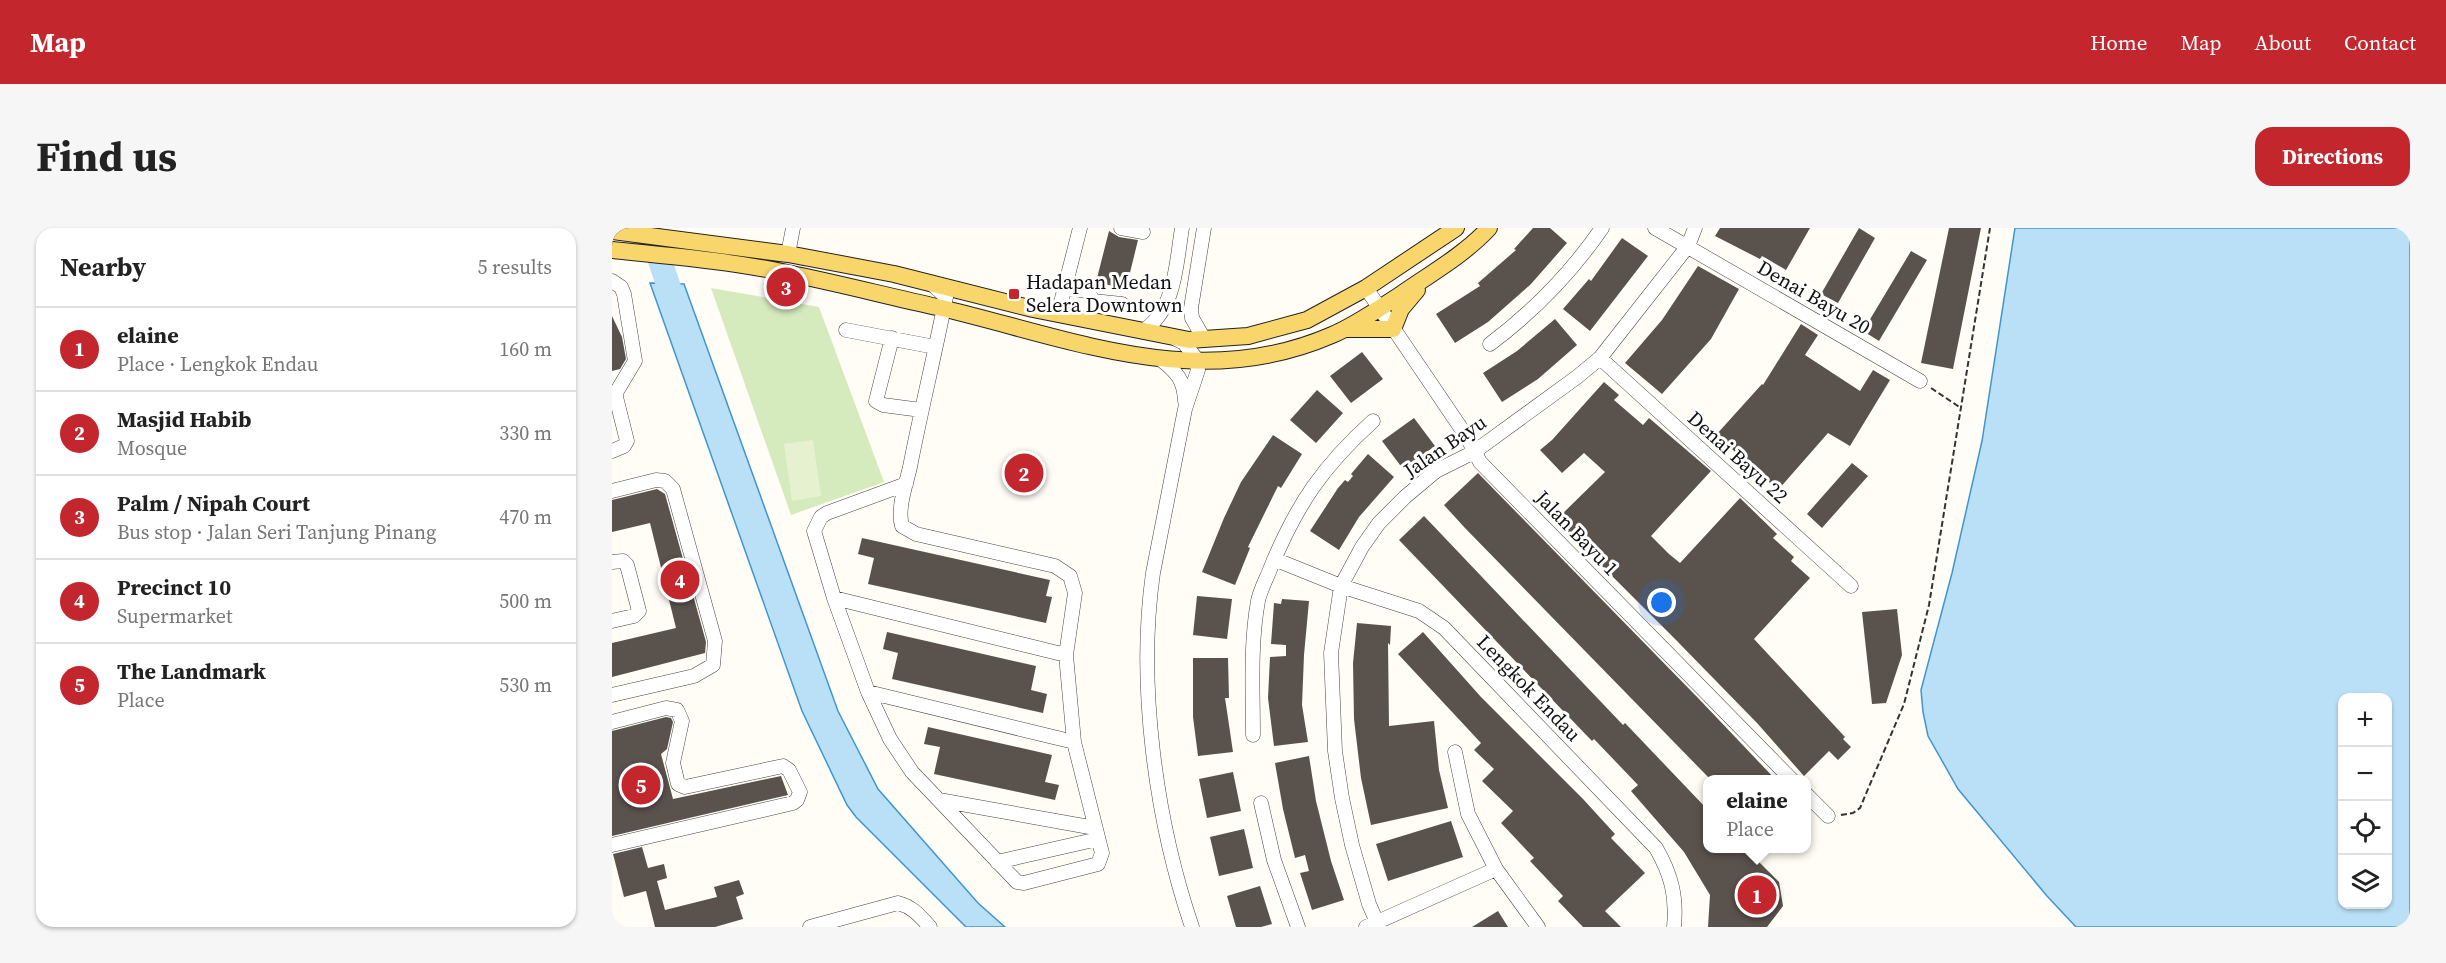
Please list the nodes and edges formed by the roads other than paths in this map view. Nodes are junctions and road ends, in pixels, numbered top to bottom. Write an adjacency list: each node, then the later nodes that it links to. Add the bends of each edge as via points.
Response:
1 (793, 228): 15 (street)
2 (1080, 228): 19 (street)
3 (1121, 228): 12 (street)
4 (1182, 228): 28 (street, via 1167,303)
5 (1204, 228): 31 (street, via 1191,308)
6 (1456, 228): 20 (main road)
7 (1489, 228): 16 (main road)
8 (1602, 228): 32 (street, via 1557,285)
9 (1655, 228): 13 (street, Denai Bayu 20)
10 (1695, 228): 13 (street, Jalan Bayu)
11 (616, 232): 15 (main road)
12 (1143, 232)
13 (1688, 246): 34 (street, Jalan Bayu); 37 (street, Denai Bayu 20)
14 (612, 250): 23 (main road, via 785,272)
15 (788, 254): 18 (main road)
16 (1430, 274): 22 (main road); 26 (main road, via 1401,309)
17 (612, 281): 41 (street, via 624,294 635,362 616,398 627,441)
18 (932, 284): 23 (street, via 946,297); 24 (main road)
19 (1066, 288): 21 (street, via 1088,291 1093,301); 24 (street)
20 (1366, 288): 22 (street, Jalan Bayu 1); 31 (main road, via 1307,320 1279,329)
21 (1122, 304)
22 (1380, 308): 25 (main road); 26 (street, Jalan Bayu 1)
23 (944, 309): 33 (street); 35 (main road, via 1058,339)
24 (1058, 314): 28 (main road)
25 (1344, 329): 26 (main road); 36 (main road, via 1282,351)
26 (1393, 329): 42 (street, Jalan Bayu 1)
27 (846, 330): 29 (street)
28 (1143, 331): 30 (main road)
29 (892, 338): 33 (street); 38 (street, via 876,401)
30 (1176, 339): 31 (main road); 36 (street, via 1189,348)
31 (1204, 339)
32 (1490, 344)
33 (935, 347): 38 (street)
34 (1600, 358): 42 (street, Jalan Bayu); 48 (street, Denai Bayu 22)
35 (1160, 359): 36 (main road); 39 (street, via 1181,380)
36 (1197, 363): 39 (street, via 1197,376)
37 (1920, 381)
38 (921, 410): 43 (street)
39 (1185, 410): 70 (street, via 1150,593 1148,677 1156,772 1169,844)
40 (1373, 421): 45 (street, via 1317,479)
41 (612, 451)
42 (1474, 452): 47 (street, Jalan Bayu, via 1436,471 1379,522); 58 (street, Jalan Bayu 1)
43 (906, 484): 49 (street, via 827,513 816,523 815,538); 51 (street, via 900,512 902,526 916,534 1063,569 1070,576 1075,593)
44 (612, 491): 53 (street, via 656,480 665,481 673,489 715,641 713,665 694,676)
45 (1274, 559): 47 (street, Lengkok Endau); 55 (street, via 1258,599 1252,672)
46 (612, 562): 50 (street, via 623,561 627,565 639,610 634,616)
47 (1341, 586): 67 (street, Jalan Bayu, via 1331,653 1335,751 1341,798); 73 (street, Lengkok Endau, via 1419,611 1444,628 1656,848 1674,888)
48 (1851, 586)
49 (834, 598): 51 (street); 52 (street)
50 (612, 621)
51 (1066, 655): 56 (street)
52 (868, 692): 56 (street); 59 (street, via 890,740 912,772)
53 (612, 695)
54 (612, 722): 64 (street, via 666,708 678,710 682,721 673,765 678,784 685,788 783,766 789,770 800,796 793,803)
55 (1253, 735)
56 (1074, 742): 63 (street)
57 (1455, 752): 66 (street, via 1468,814)
58 (1787, 775)
59 (939, 800): 63 (street); 65 (street)
60 (1811, 800): 62 (street)
61 (1261, 803): 71 (street, via 1274,860)
62 (1828, 816)
63 (1097, 833): 65 (street); 65 (street, via 1102,857 1098,864 1024,883 1014,880)
64 (612, 845)
65 (998, 862)
66 (1496, 869): 67 (street); 72 (street)
67 (1374, 926)
68 (810, 927): 69 (street, via 898,903 915,911)
69 (930, 927)
70 (1192, 927)
71 (1298, 927)
72 (1538, 927)
73 (1674, 927)

